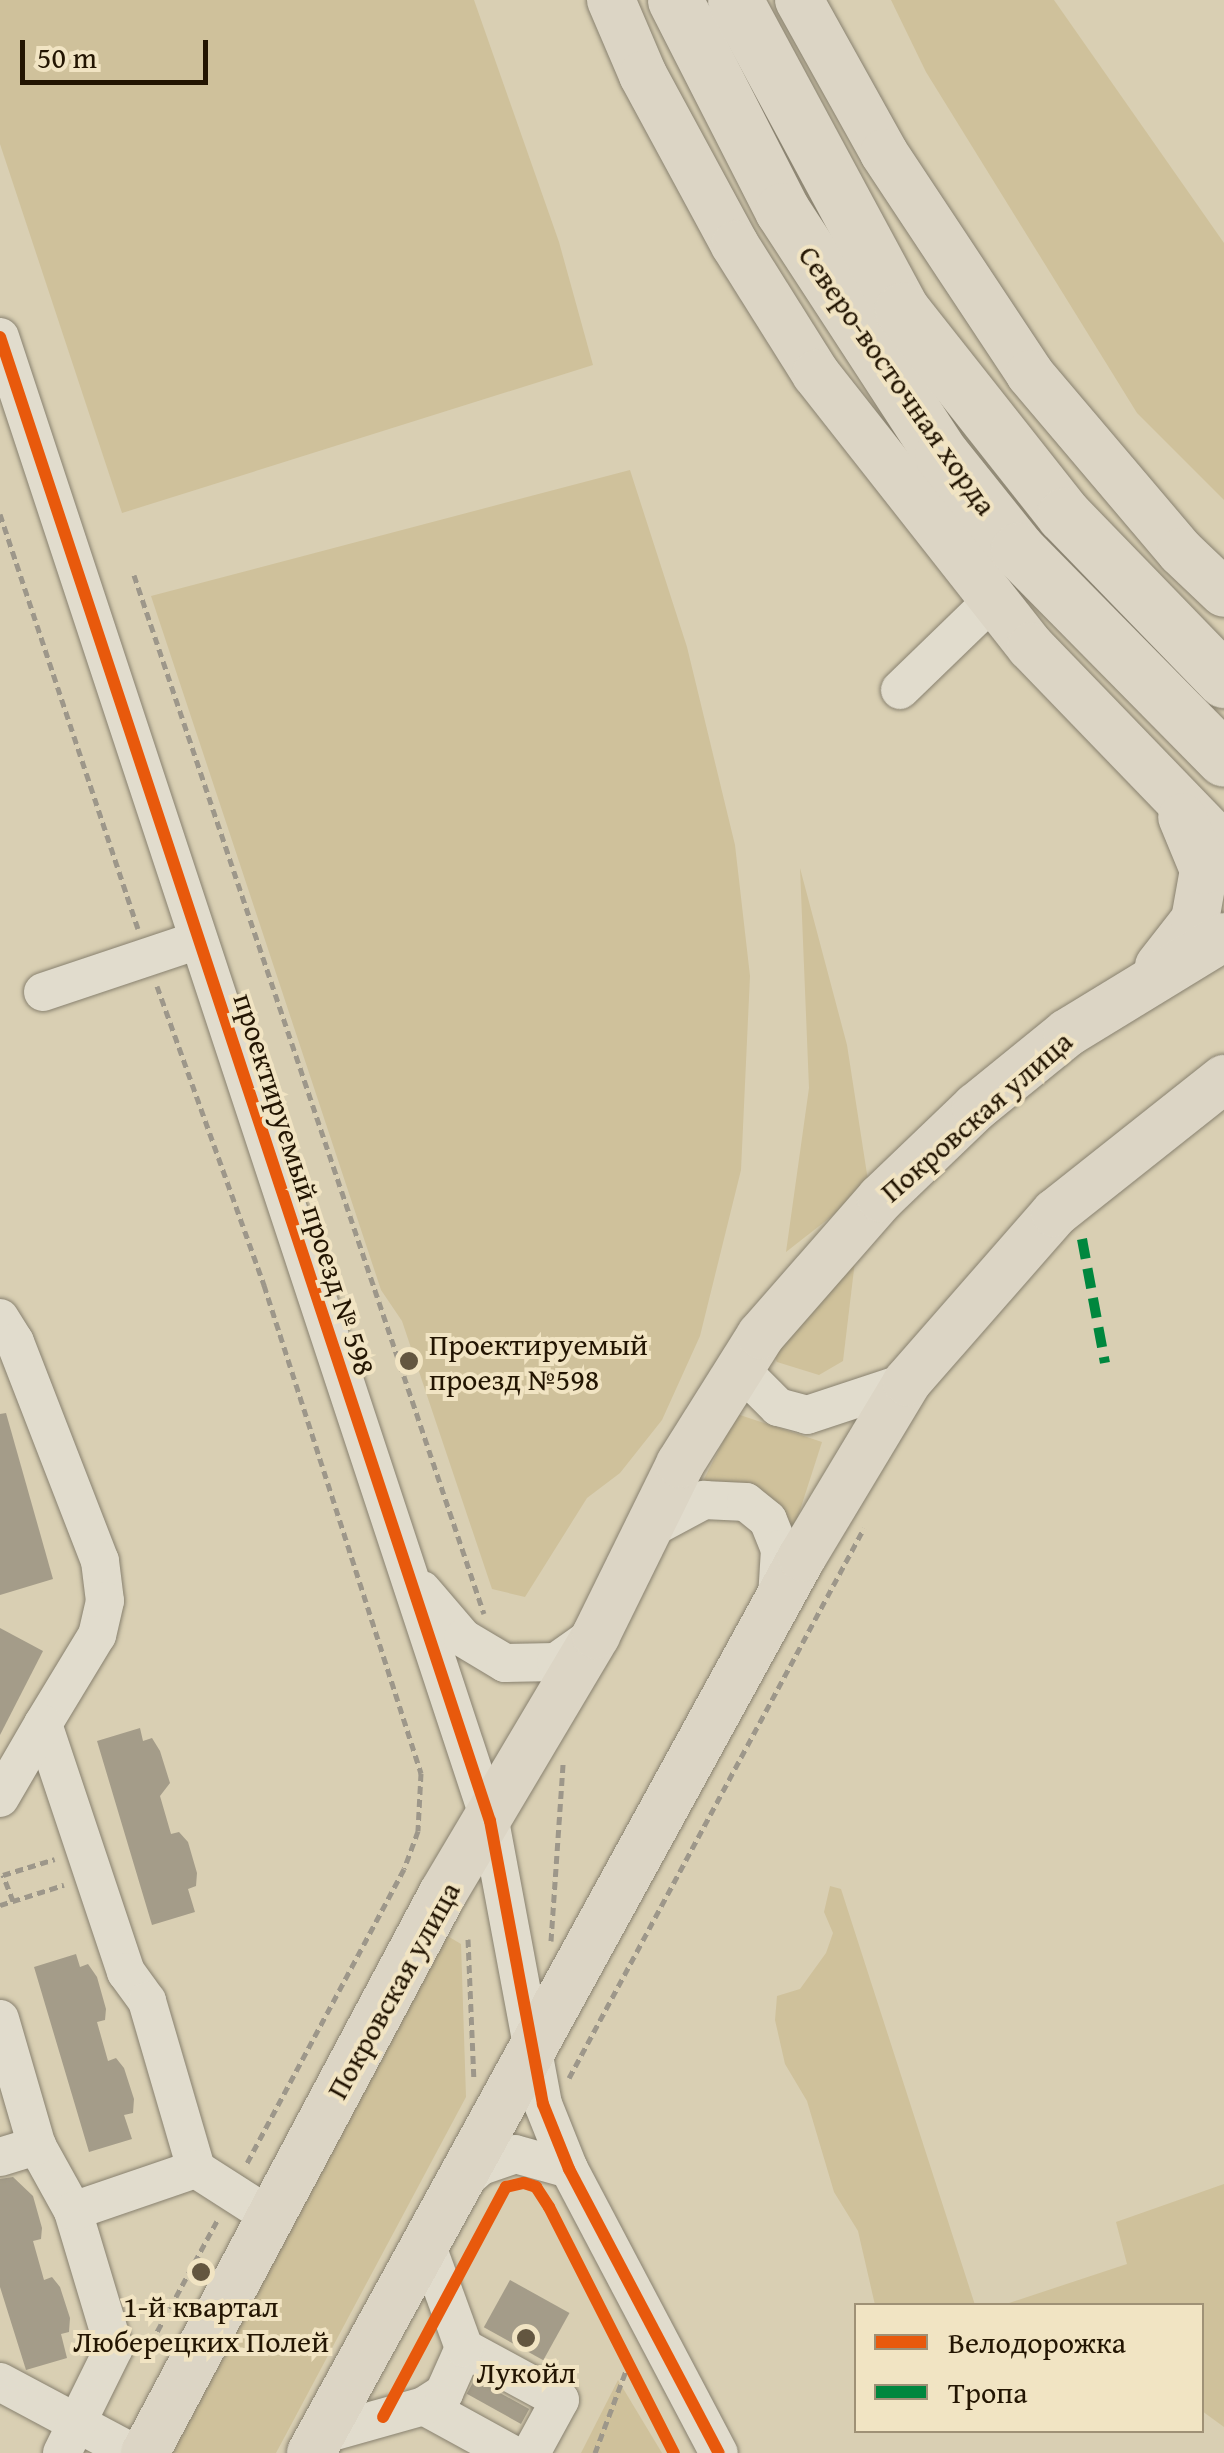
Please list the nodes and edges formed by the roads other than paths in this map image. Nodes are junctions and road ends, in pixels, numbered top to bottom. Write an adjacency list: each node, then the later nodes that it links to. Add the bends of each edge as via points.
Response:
1 (611, 0): 7 (main road, via 643,75 735,245 806,358)
2 (674, 0): 11 (highway, Северо-восточная хорда, via 782,210 942,455 1018,550)
3 (735, 0): 8 (highway, Северо-восточная хорда, via 902,310 1064,514)
4 (799, 0): 6 (main road, via 884,153 1030,374 1181,552)
5 (0, 337): 15 (street, проектируемый проезд № 598)
6 (1224, 593)
7 (993, 600): 9 (street); 10 (main road)
8 (1224, 680)
9 (900, 690)
10 (1133, 754): 12 (street); 13 (main road); 16 (main road, via 1190,827 1204,870 1195,920 1176,950)
11 (1224, 759)
12 (1224, 811)
13 (1224, 848)
14 (1224, 937): 16 (main road, Покровская улица)
15 (198, 940): 17 (street); 23 (street, проектируемый проезд № 598)
16 (1134, 988): 20 (main road, Покровская улица, via 976,1107 880,1198)
17 (43, 992)
18 (1224, 1079): 21 (main road, via 1055,1214)
19 (0, 1318): 26 (street, via 100,1561 105,1600 98,1636)
20 (750, 1352): 21 (street, via 778,1408 807,1415); 22 (main road, Покровская улица, via 680,1464)
21 (908, 1382): 24 (main road)
22 (648, 1530): 24 (street, via 719,1497 758,1509 780,1549); 25 (main road, Покровская улица)
23 (404, 1568): 25 (street, via 463,1638 506,1664 556,1662); 28 (street, проектируемый проезд № 598)
24 (774, 1615): 30 (main road, via 594,1986)
25 (596, 1634): 28 (main road, Покровская улица)
26 (43, 1724): 27 (street); 33 (street, via 80,1881 147,2001)
27 (0, 1798)
28 (490, 1821): 30 (street, проектируемый проезд № 598); 36 (main road, Покровская улица)
29 (0, 2019): 31 (street)
30 (530, 2055): 34 (street, проектируемый проезд № 598); 35 (main road)
31 (37, 2146): 32 (street); 37 (street)
32 (0, 2157)
33 (196, 2169): 36 (street); 37 (street)
34 (569, 2169): 35 (street, via 515,2154 481,2166); 48 (street, проектируемый проезд № 598)
35 (448, 2199): 38 (main road)
36 (252, 2204): 45 (main road, Покровская улица)
37 (73, 2210): 42 (street, via 114,2348)
38 (424, 2241): 39 (street); 43 (main road)
39 (464, 2348): 41 (street, via 444,2393); 47 (street, via 560,2400)
40 (0, 2382): 42 (street)
41 (424, 2406): 43 (street); 46 (street)
42 (70, 2439): 44 (street)
43 (316, 2444)
44 (133, 2453)
45 (145, 2453)
46 (510, 2453)
47 (531, 2453)
48 (719, 2453)

